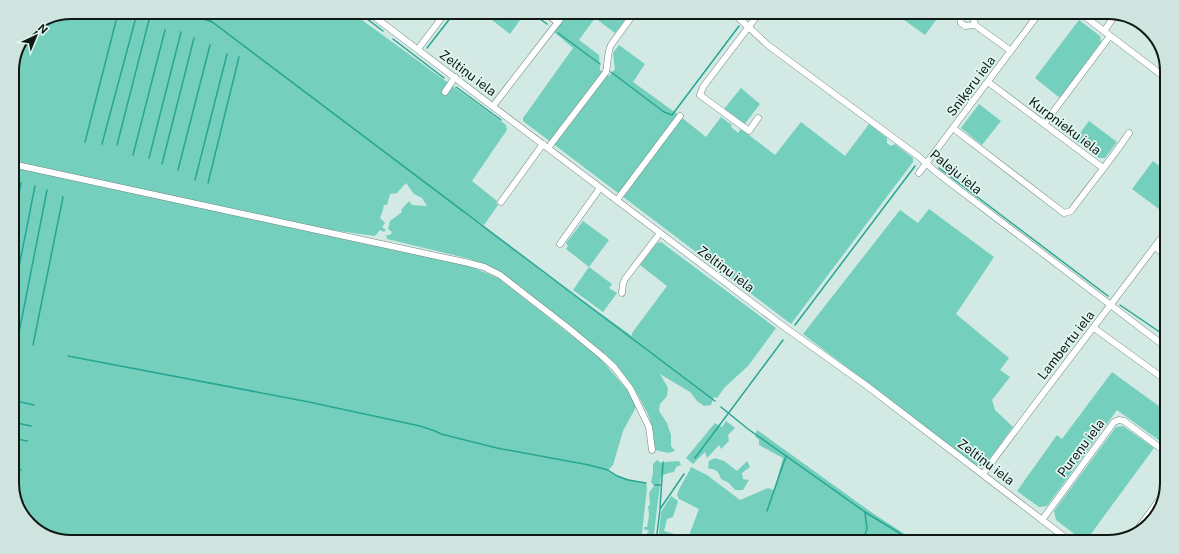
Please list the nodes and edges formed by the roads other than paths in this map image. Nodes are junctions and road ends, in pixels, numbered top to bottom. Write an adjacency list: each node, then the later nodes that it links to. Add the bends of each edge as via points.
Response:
1 (377, 19): 16 (street, Zeltiņu iela)
2 (441, 19): 16 (street)
3 (554, 19): 11 (street)
4 (560, 19): 11 (street)
5 (630, 19): 29 (street, via 609,49 606,72)
6 (739, 19): 13 (street, Paleju iela)
7 (755, 19): 13 (street)
8 (1035, 19): 17 (street, Sniķeru iela)
9 (1088, 19): 14 (street)
10 (1112, 19): 14 (street)
11 (558, 22): 22 (street)
12 (975, 25): 17 (street)
13 (748, 28): 24 (street, via 703,87 700,95 749,131); 30 (street, Paleju iela)
14 (1104, 31): 15 (street)
15 (1110, 36): 18 (street); 25 (street)
16 (418, 49): 19 (street, Zeltiņu iela)
17 (1011, 51): 20 (street, Sniķeru iela)
18 (1160, 73)
19 (455, 78): 21 (street); 22 (street, Zeltiņu iela)
20 (988, 82): 25 (street, Kurpnieku iela); 26 (street, Sniķeru iela)
21 (446, 92)
22 (493, 106): 28 (street, Zeltiņu iela)
23 (680, 116): 35 (street)
24 (758, 118)
25 (1044, 124): 32 (street, Kurpnieku iela)
26 (953, 128): 30 (street, Sniķeru iela); 32 (street, Kurpnieku iela, via 1064,213 1071,211)
27 (1129, 133): 32 (street)
28 (543, 144): 29 (street, Zeltiņu iela); 36 (street)
29 (548, 148): 34 (street, Zeltiņu iela)
30 (926, 164): 33 (street, Sniķeru iela); 43 (street, Paleju iela)
31 (19, 166): 48 (street, via 484,267 500,276 567,327 614,367 630,388 648,427)
32 (1103, 168)
33 (919, 173)
34 (600, 188): 35 (street, Zeltiņu iela); 39 (street)
35 (617, 200): 37 (street, Zeltiņu iela)
36 (501, 202)
37 (660, 233): 42 (street, via 625,279); 49 (street, Zeltiņu iela)
38 (1160, 239): 40 (street, Lambertu iela)
39 (560, 244)
40 (1155, 246): 41 (street); 43 (street, Lambertu iela)
41 (1160, 250)
42 (622, 293)
43 (1110, 306): 44 (street, Lambertu iela); 45 (street, Paleju iela)
44 (1094, 328): 46 (street); 49 (street, Lambertu iela)
45 (1160, 343)
46 (1160, 376)
47 (1160, 448): 52 (street, Pureņu iela, via 1124,421 1114,422)
48 (652, 450)
49 (983, 474): 52 (street, Zeltiņu iela)
50 (1154, 507): 51 (street)
51 (1145, 519)
52 (1042, 520): 53 (street, Zeltiņu iela)
53 (1062, 535)

